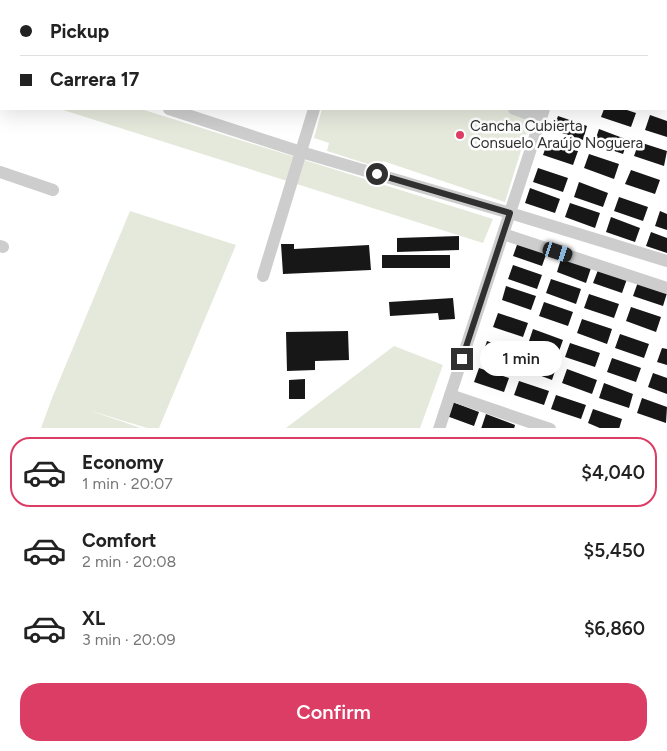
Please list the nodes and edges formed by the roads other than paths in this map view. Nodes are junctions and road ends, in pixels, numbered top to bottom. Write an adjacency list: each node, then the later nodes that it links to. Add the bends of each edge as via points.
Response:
1 (172, 110): 5 (street)
2 (314, 110): 5 (street)
3 (521, 110): 4 (street)
4 (543, 113): 8 (street)
5 (301, 152): 8 (street); 11 (street)
6 (0, 172): 7 (street)
7 (53, 190)
8 (510, 213): 9 (street); 10 (street)
9 (503, 234): 12 (street); 13 (street)
10 (667, 261)
11 (263, 276)
12 (667, 288)
13 (450, 395): 14 (street); 15 (street)
14 (439, 428)
15 (550, 428)

